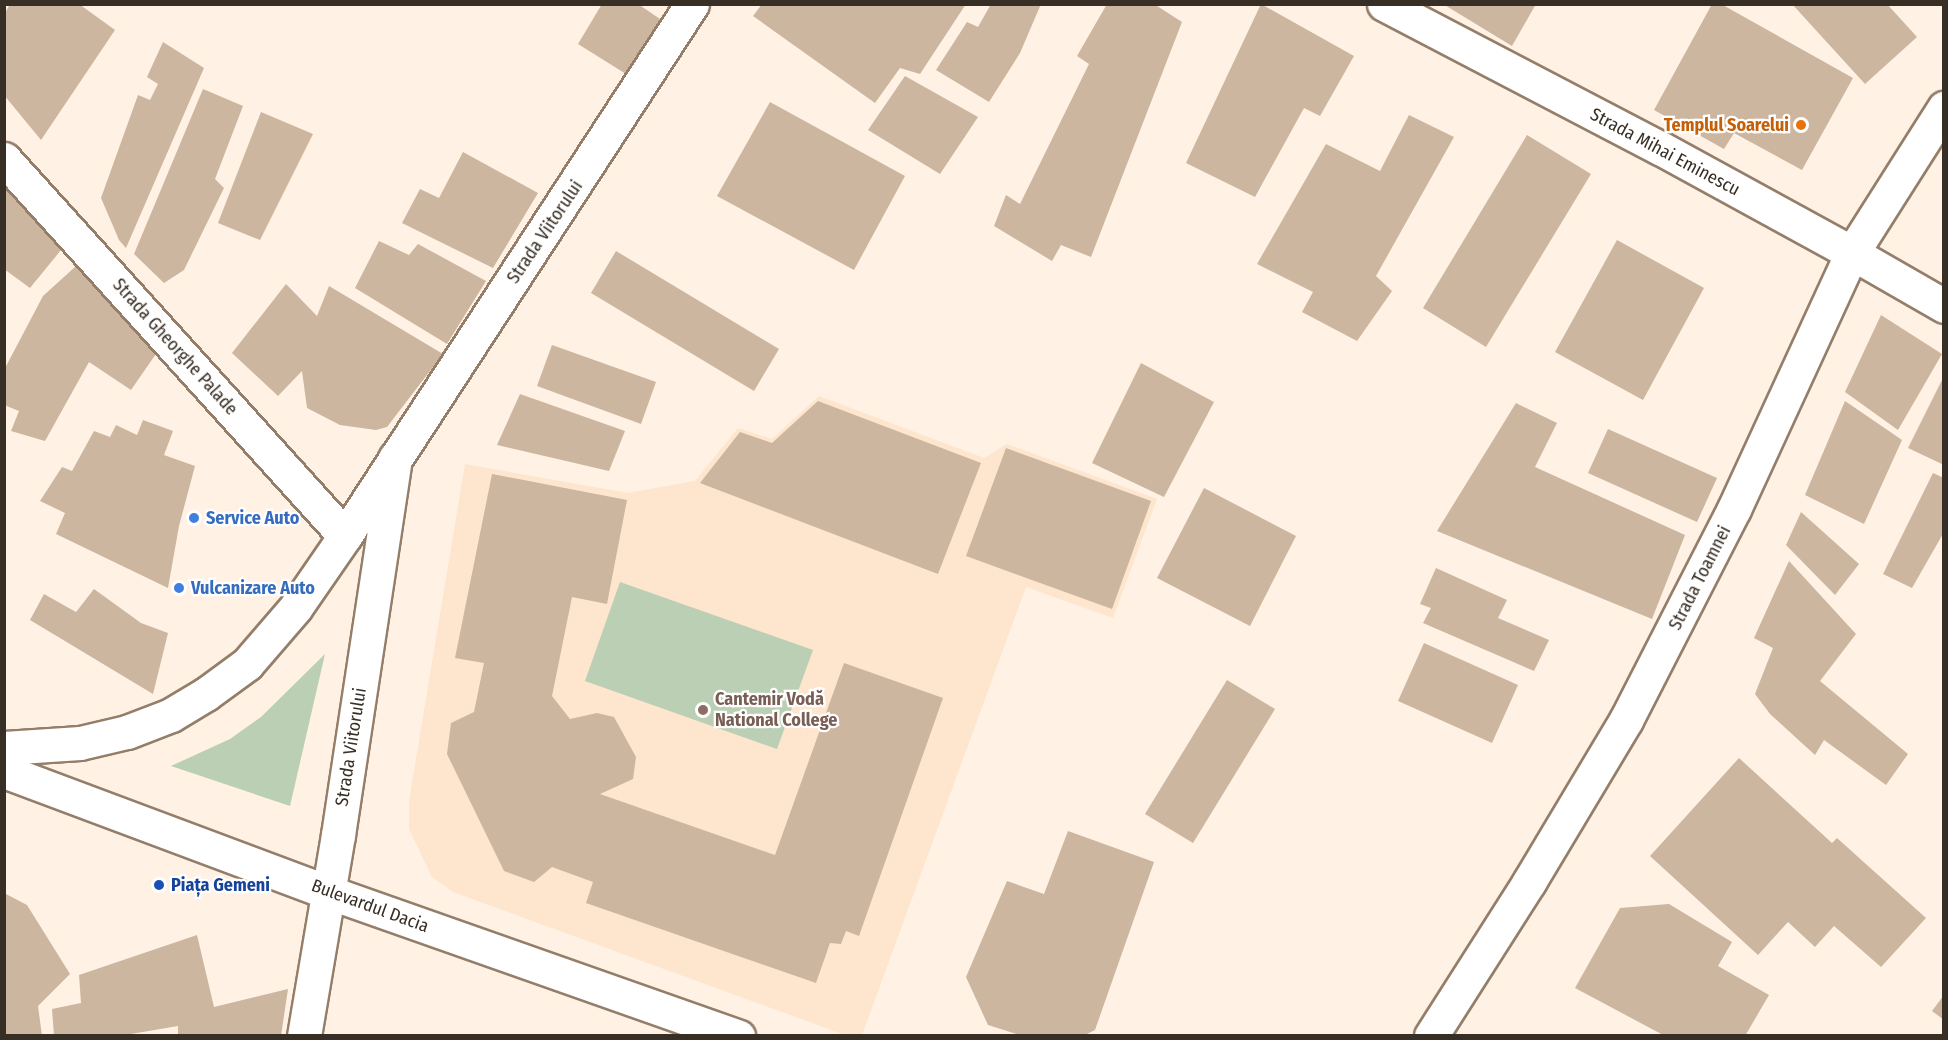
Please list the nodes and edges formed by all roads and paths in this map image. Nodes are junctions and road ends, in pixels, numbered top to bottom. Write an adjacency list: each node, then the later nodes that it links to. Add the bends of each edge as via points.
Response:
1 (692, 4): 7 (street, Strada Viitorului)
2 (1384, 4): 5 (street, Strada Mihai Eminescu)
3 (1944, 108): 5 (street, Strada Toamnei)
4 (4, 159): 8 (street, Strada Gheorghe Palade)
5 (1852, 253): 6 (street, Strada Mihai Eminescu); 14 (street, Strada Toamnei, via 1734,509 1626,720)
6 (1944, 306)
7 (395, 458): 8 (street, Strada Viitorului); 11 (street, Strada Viitorului)
8 (345, 536): 9 (street, Strada Viitorului, via 296,608 247,664 206,694 171,715 127,732 80,743)
9 (4, 748)
10 (4, 771): 11 (street, Bulevardul Dacia)
11 (328, 892): 12 (street, Strada Viitorului); 13 (street, Bulevardul Dacia)
12 (304, 1035)
13 (738, 1035)
14 (1431, 1035)

